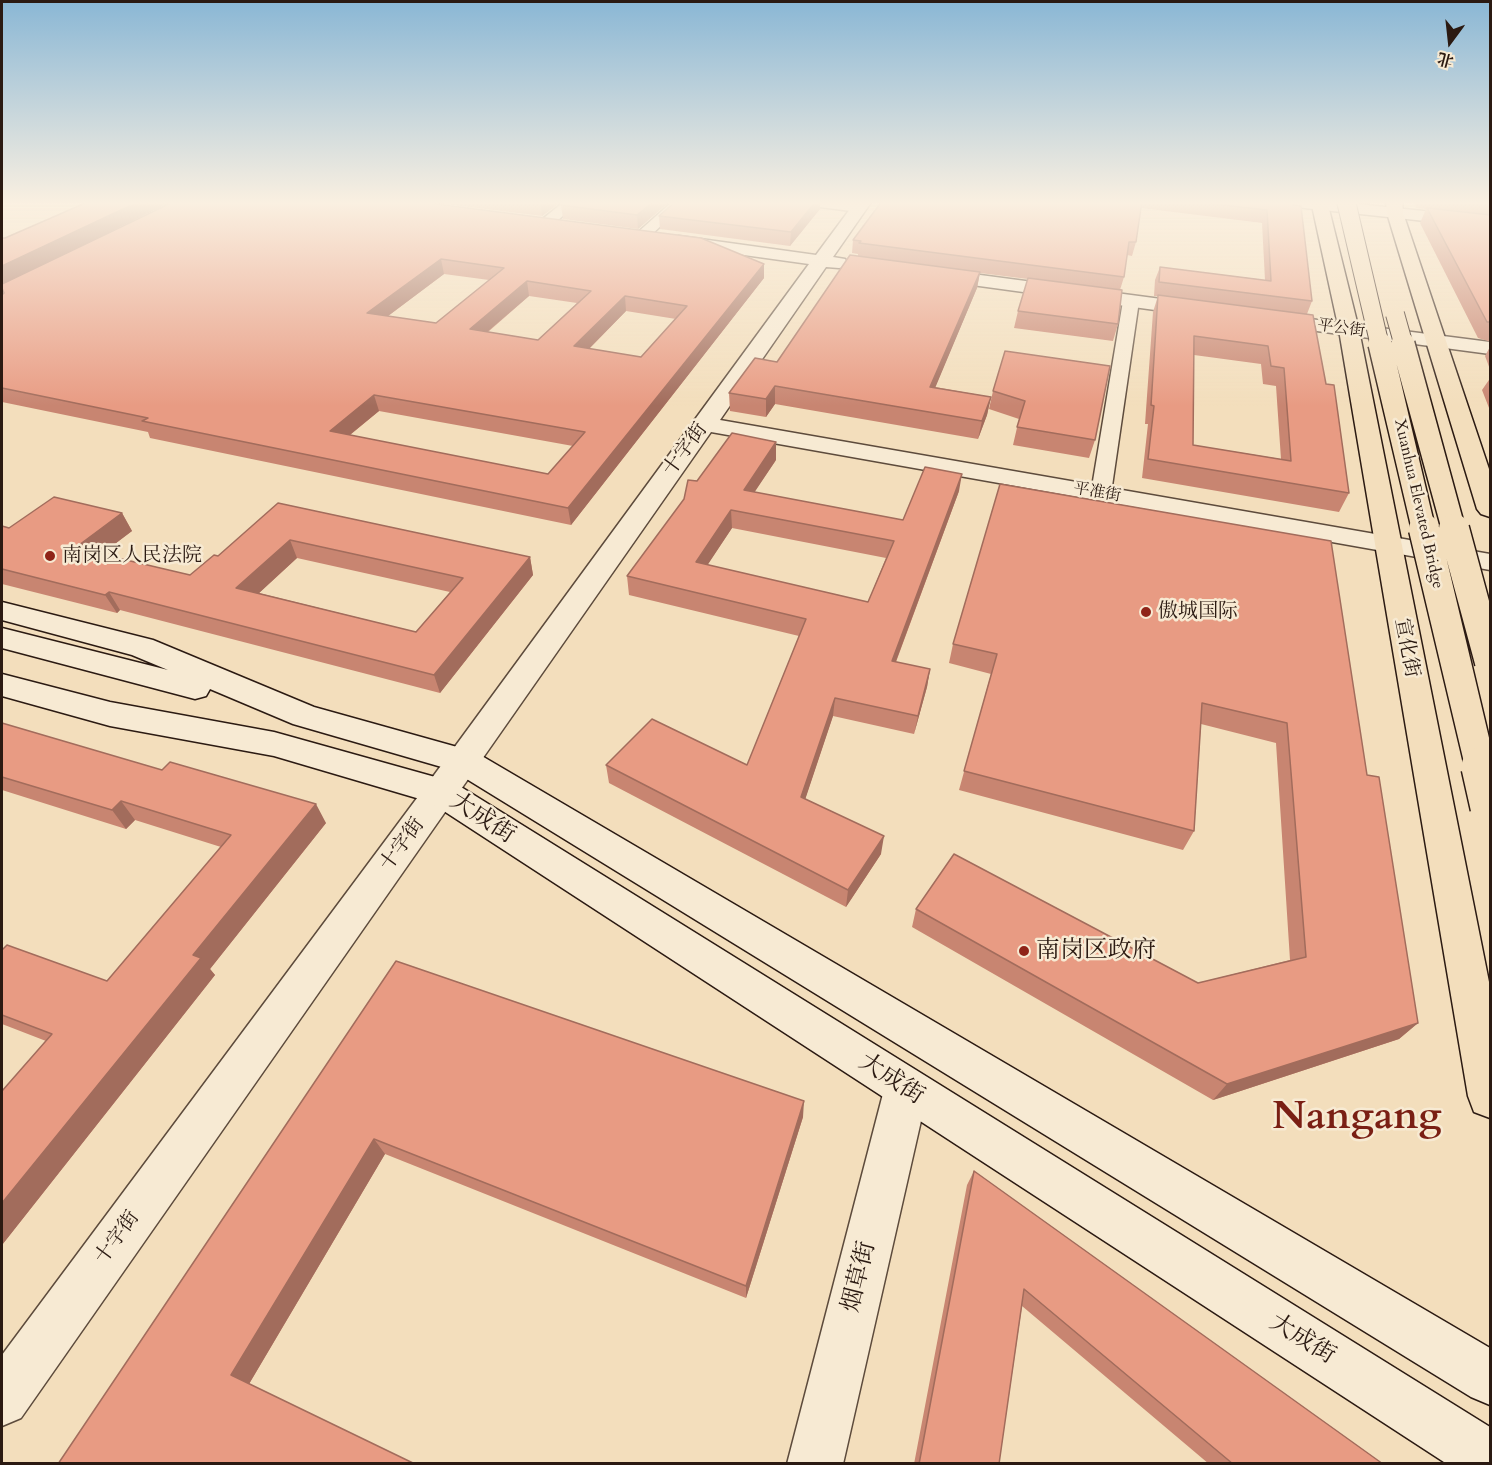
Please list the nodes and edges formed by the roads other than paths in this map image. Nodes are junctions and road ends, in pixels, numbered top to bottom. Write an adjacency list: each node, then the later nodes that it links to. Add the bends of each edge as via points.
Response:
1 (815, 269): 13 (street, 十字街)
2 (1339, 269): 10 (highway, 宣化街)
3 (1345, 269): 26 (highway, Xuanhua Elevated Bridge, bridge)
4 (1383, 269): 20 (highway, Xuanhua Elevated Bridge, bridge)
5 (1413, 269): 11 (highway)
6 (914, 272): 7 (street)
7 (1131, 301): 8 (street); 14 (street)
8 (1211, 312)
9 (1257, 318): 10 (street, 平公街)
10 (1349, 330): 11 (street, 平公街); 16 (highway, 宣化街)
11 (1437, 341): 12 (street, 平公街); 15 (highway)
12 (1491, 348)
13 (704, 424): 14 (street, 平准街); 25 (street, 十字街)
14 (1101, 493): 16 (street, 平准街)
15 (1491, 509)
16 (1387, 544): 17 (street, 平准街); 28 (highway, 宣化街)
17 (1491, 562)
18 (2, 611): 23 (street, 大成街, via 142,647)
19 (2, 638): 23 (street, 大成街)
20 (1491, 662)
21 (2, 667): 24 (street, 大成街)
22 (2, 686): 24 (street, 大成街, via 110,714)
23 (304, 716): 25 (street, 大成街)
24 (274, 744): 25 (street, 大成街)
25 (452, 776): 27 (street, 大成街); 29 (street, 大成街); 30 (street, 十字街)
26 (1491, 807)
27 (906, 1090): 31 (street, 大成街); 32 (street, 烟草街)
28 (1491, 1096)
29 (1491, 1378)
30 (2, 1399)
31 (1491, 1460)
32 (815, 1464)

